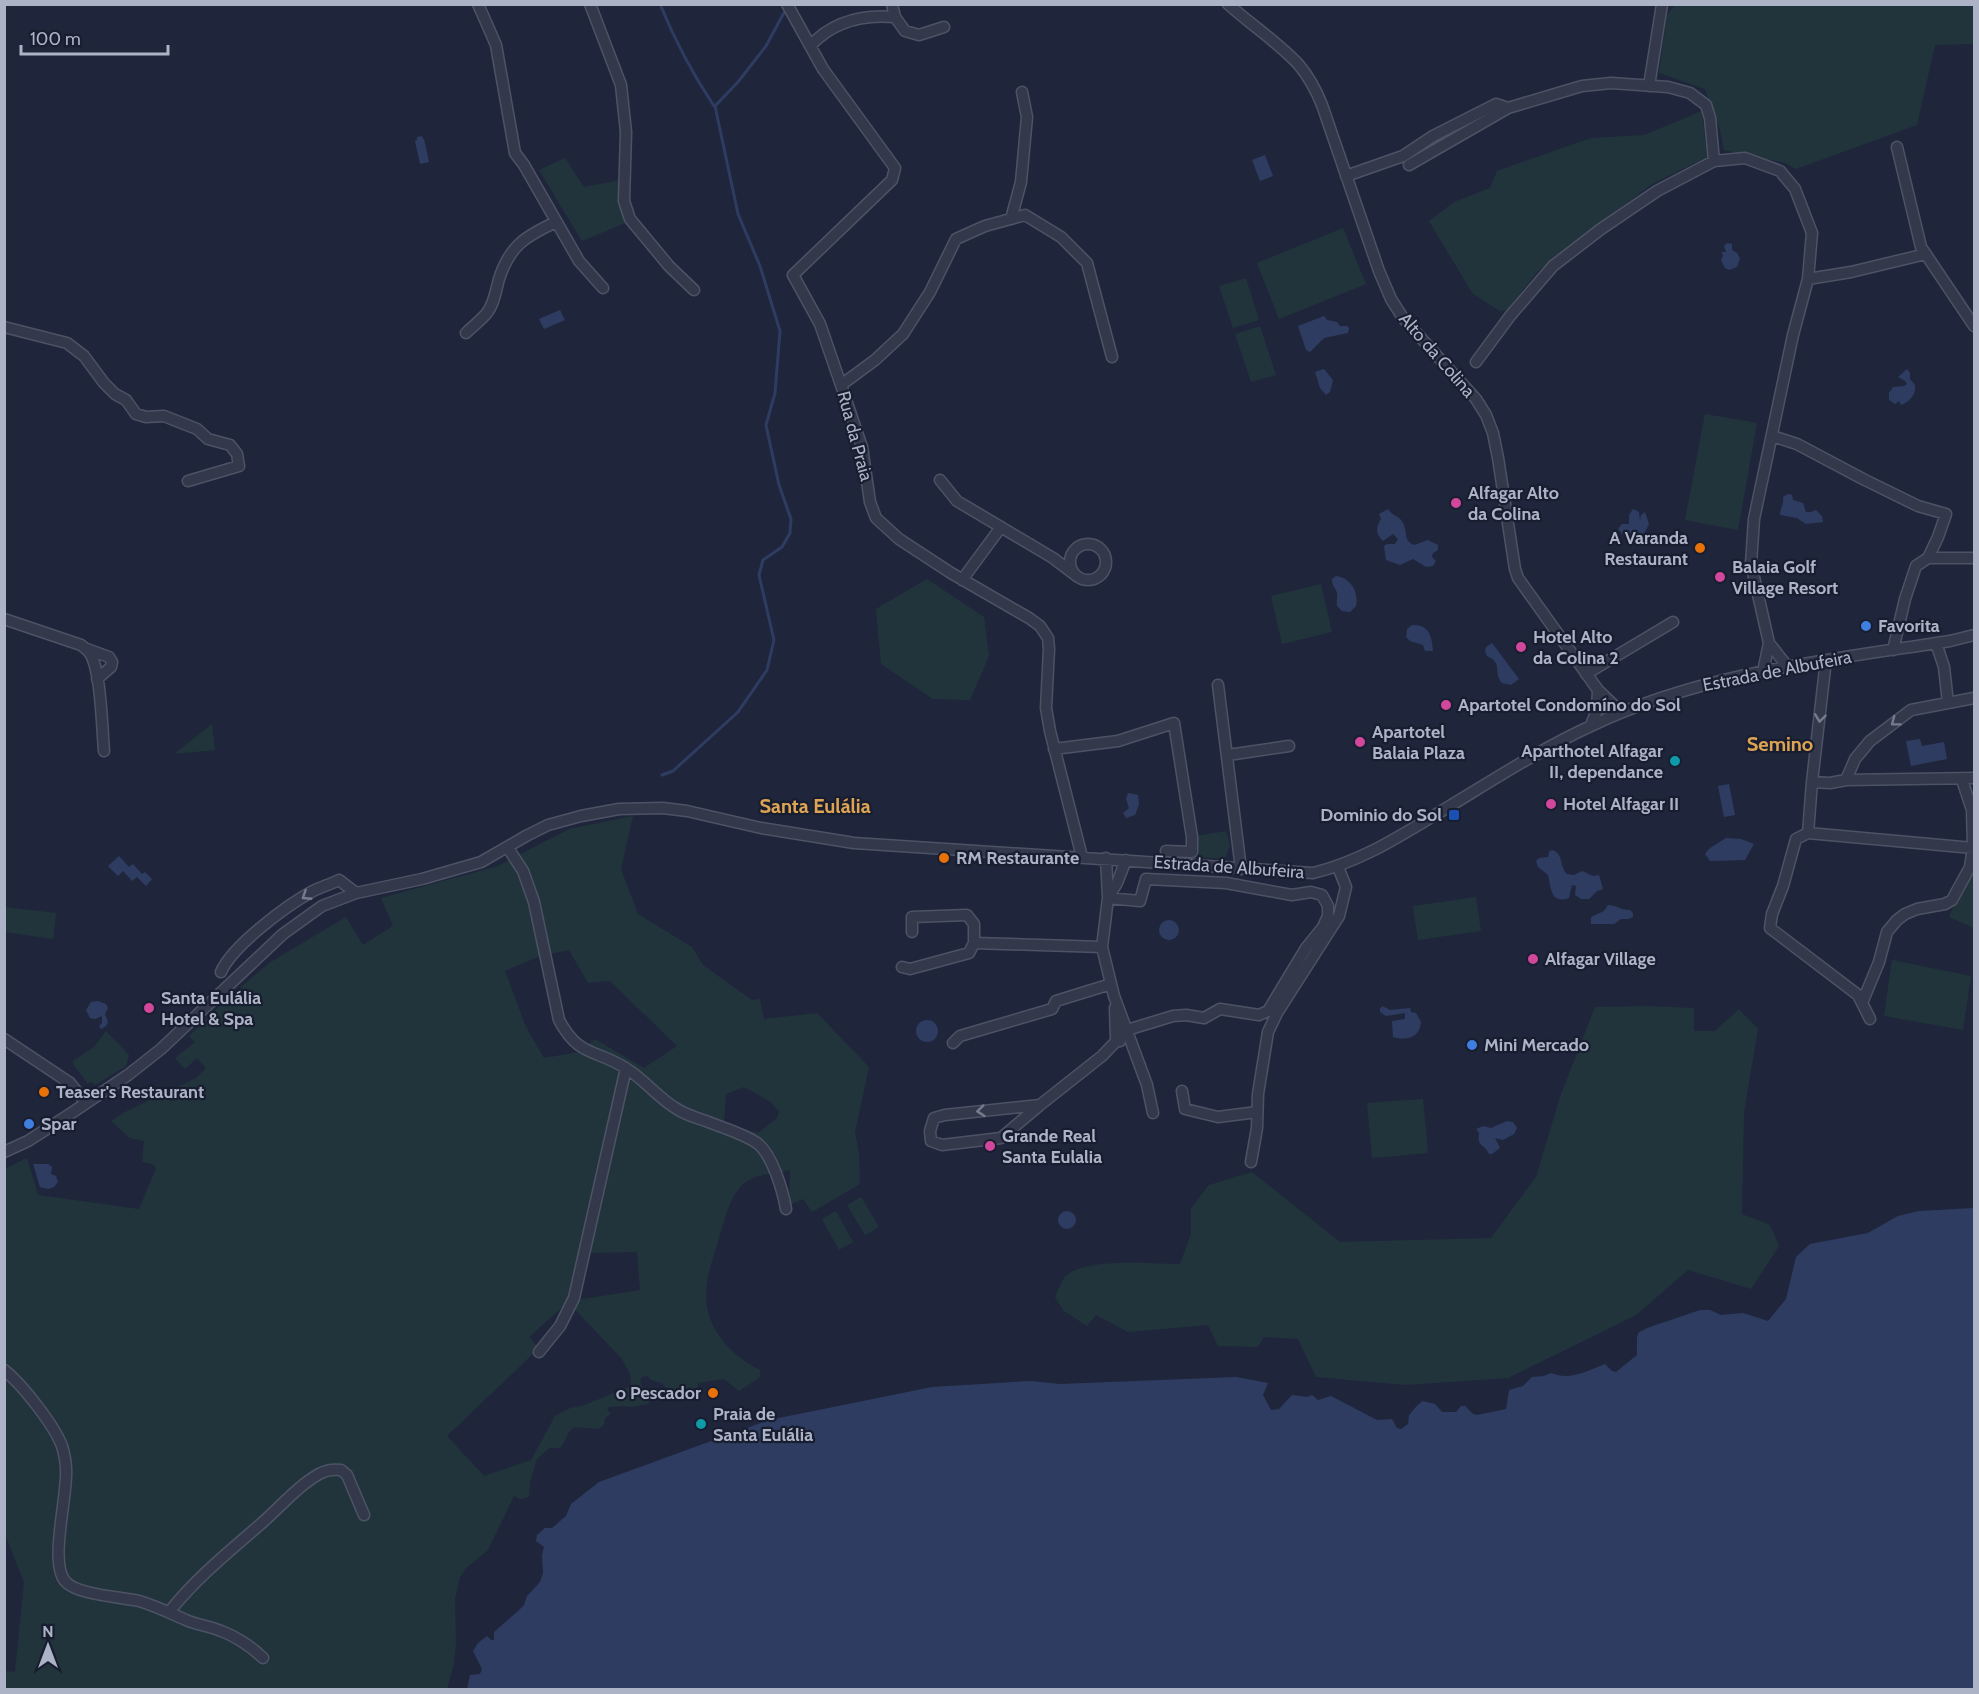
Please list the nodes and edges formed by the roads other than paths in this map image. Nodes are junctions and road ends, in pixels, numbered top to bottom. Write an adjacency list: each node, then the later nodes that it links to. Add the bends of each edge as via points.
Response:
1 (478, 4): 18 (street, via 496,45 515,153)
2 (590, 4): 22 (street, via 621,85 626,132 624,201 630,219)
3 (892, 4): 7 (street)
4 (1228, 4): 16 (street, Alto da Colina, via 1283,50 1312,82)
5 (1662, 4): 10 (street)
6 (788, 6): 9 (street, Rua da Praia)
7 (895, 17): 8 (street, via 905,31 919,35); 9 (street, via 879,15 831,27)
8 (944, 27)
9 (810, 46): 28 (street, Rua da Praia, via 895,168 892,180 792,275 820,324)
10 (1649, 86): 12 (street, via 1582,86); 14 (street, via 1690,93 1706,105)
11 (1022, 92): 17 (street, via 1027,117 1021,182)
12 (1508, 108): 15 (street); 16 (street, via 1496,104 1403,156)
13 (1897, 147): 19 (street)
14 (1714, 161): 20 (street, via 1745,158 1779,171 1795,189 1812,232); 27 (street, via 1657,191 1553,266)
15 (1409, 165)
16 (1346, 176): 49 (street, Alto da Colina, via 1390,299 1486,415 1498,458 1518,578)
17 (1011, 219): 26 (street, via 1025,215 1061,237 1087,263); 28 (street, via 956,239 930,292 903,334)
18 (556, 222): 21 (street, via 579,261); 25 (street, via 519,242 500,276 487,313)
19 (1926, 254): 20 (street); 23 (street)
20 (1808, 279): 29 (street)
21 (603, 288)
22 (694, 290)
23 (1974, 326)
24 (4, 327): 31 (street, via 67,344 84,356 104,383 126,400 136,414 164,416 182,423 208,439 230,446 237,454 239,466)
25 (466, 333)
26 (1112, 357)
27 (1476, 362)
28 (841, 385): 38 (street, Rua da Praia, via 862,447 876,518 899,539)
29 (1772, 436): 35 (street, via 1797,444 1918,506 1946,514); 43 (street, via 1754,519 1751,564)
30 (940, 480): 32 (street, via 957,501)
31 (188, 481)
32 (1001, 527): 34 (street); 38 (street)
33 (1072, 554): 34 (street, via 1064,559); 37 (street, via 1071,567); 37 (street, via 1088,544 1097,546 1105,556 1106,568 1100,576 1088,580)
34 (1053, 558): 37 (street)
35 (1928, 558): 36 (street); 45 (street, via 1916,566)
36 (1974, 558)
37 (1078, 577)
38 (962, 580): 58 (street, Rua da Praia, via 1029,618 1048,638 1046,708)
39 (4, 619): 44 (street)
40 (1673, 622): 49 (street)
41 (1974, 635): 42 (street, Estrada de Albufeira)
42 (1936, 643): 45 (street, Estrada de Albufeira); 54 (street, via 1944,667)
43 (1769, 644): 47 (street); 48 (street)
44 (87, 650): 50 (street); 50 (street, via 109,657 112,662)
45 (1893, 650): 46 (street, Estrada de Albufeira)
46 (1826, 660): 47 (street, Estrada de Albufeira); 64 (street, one-way to 64)
47 (1787, 666): 48 (street, Estrada de Albufeira)
48 (1763, 672): 55 (street, Estrada de Albufeira, via 1687,689)
49 (1586, 674): 52 (street, Alto da Colina)
50 (98, 679): 59 (street)
51 (1218, 685): 60 (street)
52 (1598, 690): 55 (street, Alto da Colina); 56 (street)
53 (1974, 698): 54 (street)
54 (1948, 703): 62 (street, one-way to 62, via 1911,710 1903,716 1870,741 1855,759)
55 (1621, 712): 56 (street, Estrada de Albufeira)
56 (1592, 725): 72 (street, Estrada de Albufeira, via 1409,832)
57 (1289, 746): 60 (street)
58 (1054, 749): 68 (street, via 1118,741 1174,723 1192,837 1191,852); 69 (street, Rua da Praia)
59 (104, 751)
60 (1228, 754): 73 (street)
61 (1974, 778): 63 (street)
62 (1846, 780): 63 (street); 64 (street)
63 (1962, 780): 67 (street, via 1972,810)
64 (1812, 782): 65 (street)
65 (1808, 833): 67 (street); 84 (street, via 1796,839 1770,928 1858,995)
66 (508, 848): 69 (street, Estrada de Albufeira, via 548,825 581,816 663,808 854,843); 75 (street, Estrada de Albufeira, via 451,872); 91 (street, via 523,871 534,902 559,1020 567,1035 585,1050)
67 (1973, 848): 74 (street)
68 (1166, 851)
69 (1082, 857): 70 (street, Estrada de Albufeira)
70 (1106, 858): 71 (street, Estrada de Albufeira); 76 (street)
71 (1126, 860): 73 (street, Estrada de Albufeira); 76 (street)
72 (1338, 867): 73 (street, Estrada de Albufeira, via 1313,873); 95 (street, via 1346,886 1339,916 1268,1032)
73 (1241, 868)
74 (1971, 871): 84 (street, via 1952,900 1917,909 1891,925)
75 (356, 893): 81 (street, one-way to 81, via 339,880 313,891 255,932 226,961); 93 (street, Estrada de Albufeira, via 322,906 291,927 161,1049)
76 (1108, 898): 79 (street); 86 (street, via 1140,901 1146,879 1226,883 1292,894 1311,892 1322,894 1328,906 1323,927 1268,1011 1259,1015 1220,1009 1204,1018 1173,1016)
77 (912, 932): 78 (street, via 912,917 967,915 974,924)
78 (974, 943): 79 (street); 80 (street, via 969,952 910,969)
79 (1102, 947): 82 (street)
80 (902, 967)
81 (221, 972)
82 (1111, 984): 83 (street); 89 (street, via 1056,1001 1052,1009 960,1036)
83 (1114, 996): 86 (street); 88 (street)
84 (1862, 1003): 85 (street)
85 (1870, 1019)
86 (1127, 1030): 88 (street); 90 (street)
87 (4, 1039): 93 (street, via 70,1083)
88 (1116, 1039): 90 (street); 94 (street, via 1102,1056)
89 (953, 1043)
90 (1132, 1045): 96 (street)
91 (626, 1068): 99 (street, via 679,1111 758,1144 767,1154); 100 (street, via 574,1298 560,1326)
92 (1182, 1091): 95 (street, via 1185,1108 1218,1117)
93 (86, 1103): 97 (street, Estrada de Albufeira)
94 (1040, 1105): 94 (street, one-way to 94, via 934,1118 931,1141 942,1145 1001,1138)
95 (1257, 1112): 98 (street)
96 (1153, 1113)
97 (4, 1152)
98 (1251, 1162)
99 (786, 1209)
100 (539, 1352)
101 (4, 1370): 103 (street, via 53,1429 62,1447 66,1470 59,1558 64,1580 81,1590)
102 (364, 1515): 103 (street, via 341,1470 320,1473 228,1550)
103 (171, 1611): 104 (street, via 223,1631)
104 (263, 1658)

